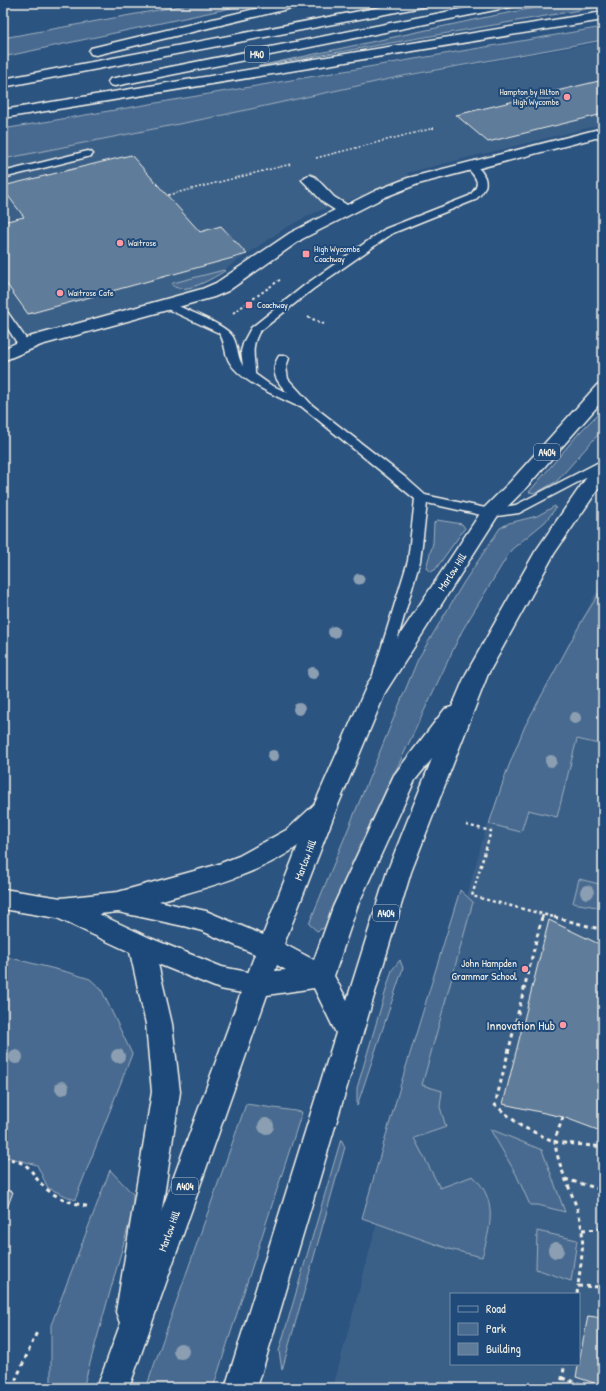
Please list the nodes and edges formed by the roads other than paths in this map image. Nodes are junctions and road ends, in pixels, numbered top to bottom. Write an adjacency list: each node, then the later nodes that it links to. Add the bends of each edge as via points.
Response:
1 (296, 3): 5 (main road)
2 (422, 3): 8 (main road, M40)
3 (510, 3): 9 (main road, M40)
4 (603, 16): 10 (main road, M40)
5 (86, 53)
6 (56, 60): 7 (main road)
7 (3, 72)
8 (3, 83)
9 (3, 104)
10 (3, 114)
11 (603, 132): 13 (main road)
12 (88, 154): 14 (lane)
13 (471, 166): 16 (main road, via 413,181); 22 (lane, via 481,176 482,184 481,191 472,198 389,231 309,287 256,330 248,346)
14 (3, 175)
15 (310, 180): 16 (main road, via 329,200)
16 (345, 210): 17 (main road, via 296,236 222,287)
17 (167, 305): 19 (main road); 22 (lane, via 223,331 228,337 234,361 240,369)
18 (3, 313): 19 (lane)
19 (25, 346): 20 (main road)
20 (3, 356)
21 (283, 358): 24 (lane, via 280,367 282,380)
22 (250, 374): 24 (lane, via 265,386)
23 (603, 389): 28 (main road, Marlow Hill / A404)
24 (308, 407): 27 (lane)
25 (603, 464): 28 (lane, via 519,510)
26 (603, 468): 30 (main road, A404, via 545,552 477,674)
27 (421, 498): 28 (lane); 29 (lane, via 414,562)
28 (490, 513): 29 (main road, Marlow Hill / A404)
29 (376, 689): 31 (main road, Marlow Hill / A404)
30 (468, 697): 37 (main road, A404, via 406,775 345,907); 39 (main road, A404, via 399,872)
31 (324, 810): 33 (main road, via 296,836 248,862 219,874); 36 (main road, Marlow Hill / A404)
32 (3, 899): 34 (main road)
33 (118, 902): 34 (main road); 36 (main road, via 206,921)
34 (61, 908): 35 (main road)
35 (142, 946): 38 (main road, via 220,978); 40 (main road, via 159,1024 166,1092)
36 (270, 949): 37 (main road); 38 (main road, Marlow Hill / A404)
37 (321, 976): 38 (main road); 39 (main road)
38 (258, 985): 40 (main road, Marlow Hill / A404)
39 (350, 1033): 41 (main road, A404)
40 (118, 1376)
41 (241, 1388)

